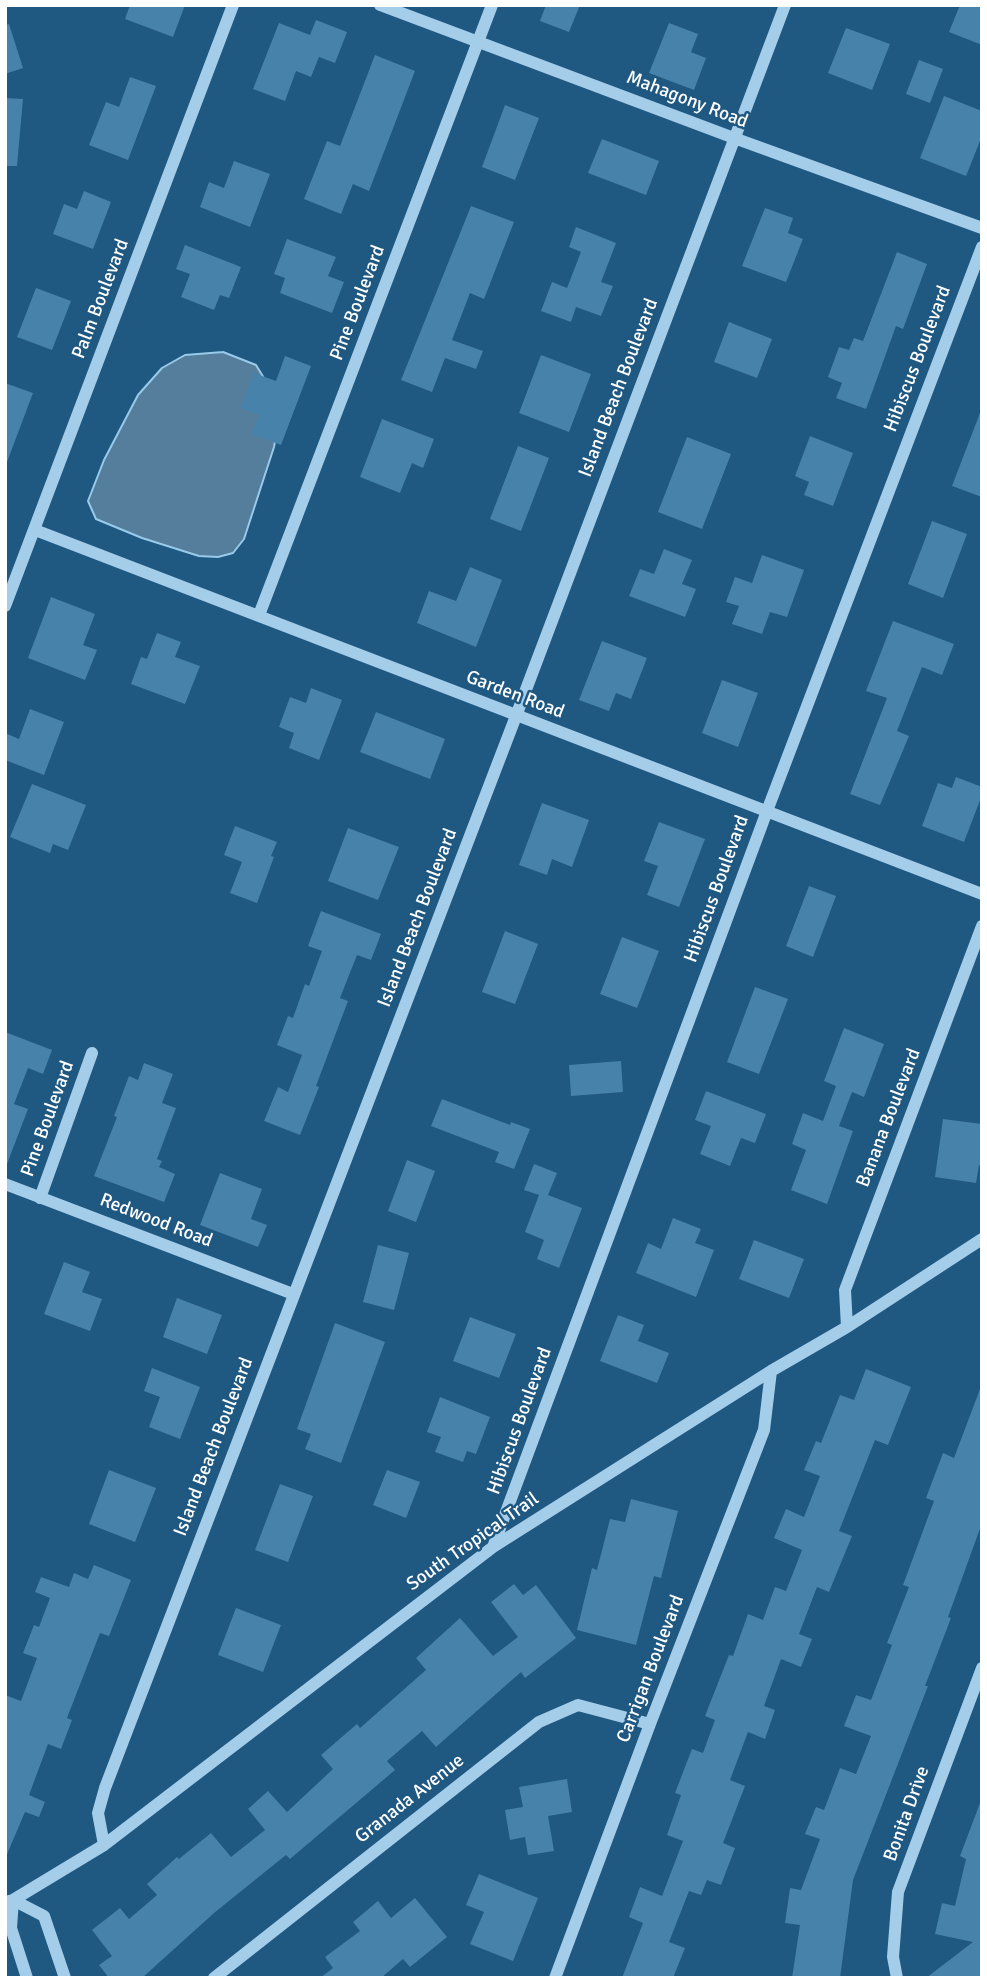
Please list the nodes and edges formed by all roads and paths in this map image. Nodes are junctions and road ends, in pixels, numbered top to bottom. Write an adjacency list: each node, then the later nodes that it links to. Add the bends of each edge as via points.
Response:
1 (233, 5): 9 (street, Palm Boulevard)
2 (380, 5): 5 (street, Mahagony Road)
3 (492, 5): 5 (street, Pine Boulevard)
4 (785, 5): 6 (street, Island Beach Boulevard)
5 (478, 42): 6 (street, Mahagony Road); 11 (street, Pine Boulevard)
6 (734, 138): 7 (street, Mahagony Road); 12 (street, Island Beach Boulevard)
7 (982, 228)
8 (982, 247): 13 (street, Hibiscus Boulevard)
9 (34, 530): 10 (street, Palm Boulevard); 11 (street, Garden Road)
10 (5, 606)
11 (259, 615): 12 (street, Garden Road)
12 (516, 716): 13 (street, Garden Road); 20 (street, Island Beach Boulevard)
13 (766, 811): 14 (street, Garden Road); 23 (street, Hibiscus Boulevard)
14 (982, 894)
15 (982, 926): 21 (street, Banana Boulevard, via 845,1290)
16 (92, 1053): 18 (street, Pine Boulevard)
17 (5, 1184): 18 (street, Redwood Road)
18 (40, 1198): 20 (street, Redwood Road)
19 (982, 1239): 21 (street, South Tropical Trail)
20 (293, 1294): 26 (street, Island Beach Boulevard, via 105,1788 97,1813)
21 (847, 1326): 22 (street, South Tropical Trail)
22 (771, 1371): 23 (street, South Tropical Trail); 25 (street, Carrigan Boulevard, via 764,1430)
23 (493, 1547): 26 (street, South Tropical Trail)
24 (982, 1668): 32 (street, Bonita Drive, via 898,1892 893,1957)
25 (650, 1724): 30 (street, Granada Avenue, via 578,1705 539,1722); 31 (street, Carrigan Boulevard)
26 (104, 1845): 27 (street, South Tropical Trail)
27 (9, 1901): 28 (street, via 10,1928); 29 (street, via 44,1916)
28 (27, 1978)
29 (65, 1978)
30 (214, 1978)
31 (555, 1978)
32 (897, 1978)

